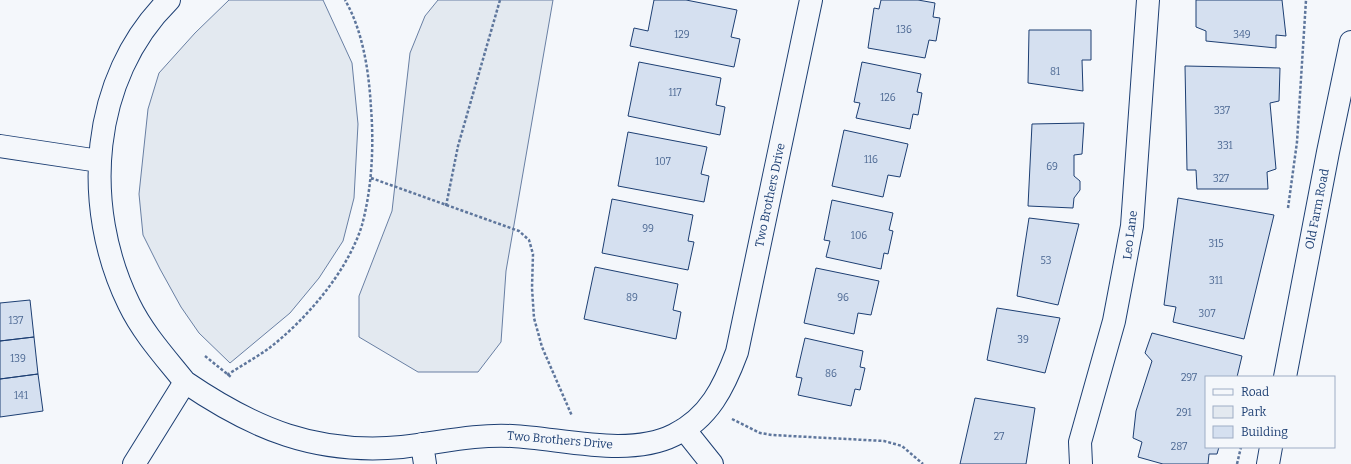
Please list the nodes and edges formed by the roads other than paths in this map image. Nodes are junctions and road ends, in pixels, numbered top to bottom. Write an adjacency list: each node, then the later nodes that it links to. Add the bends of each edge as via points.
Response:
1 (169, 0): 6 (street, Two Brothers Drive, via 145,28 126,58 112,92)
2 (811, 0): 9 (street, Two Brothers Drive, via 736,352 717,398 707,411)
3 (1148, 0): 14 (street, Leo Lane, via 1132,226 1114,321 1082,435)
4 (1351, 42): 7 (street, Old Farm Road)
5 (0, 146): 6 (street)
6 (99, 161): 8 (street, Two Brothers Drive, via 106,234 116,272 129,304 147,334)
7 (1285, 376)
8 (185, 382): 11 (street, Two Brothers Drive, via 243,418 297,440 326,446); 12 (street)
9 (684, 429): 11 (street, Two Brothers Drive, via 673,436 639,444 574,443 499,435 461,438); 13 (street)
10 (1271, 448): 15 (street)
11 (424, 454)
12 (134, 464)
13 (712, 464)
14 (1081, 464)
15 (1268, 464)

